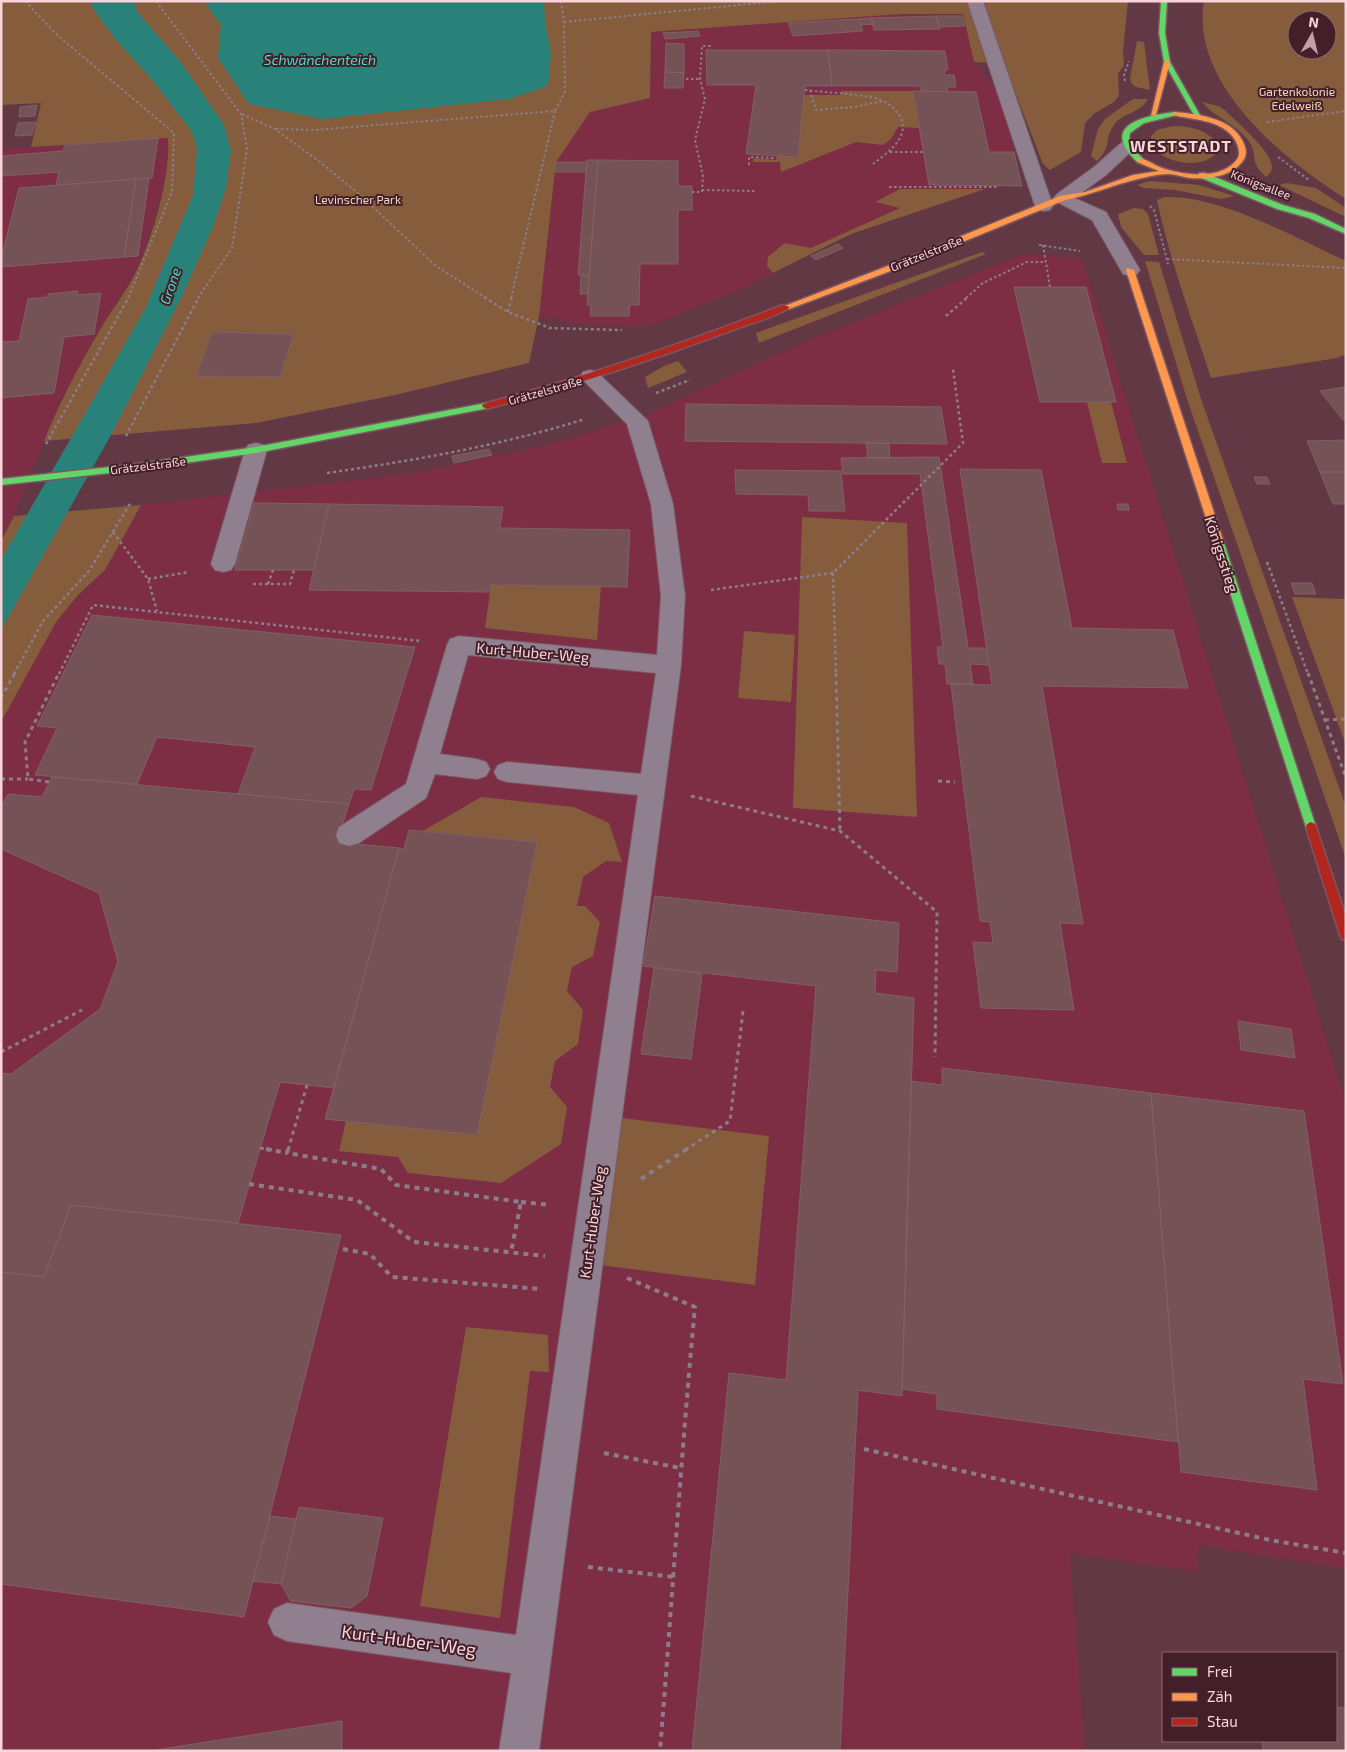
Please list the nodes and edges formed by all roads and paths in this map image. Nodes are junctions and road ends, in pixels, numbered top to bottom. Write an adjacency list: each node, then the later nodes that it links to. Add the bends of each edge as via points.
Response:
1 (25, 1): 53 (path, via 57,35 174,133 172,192 155,235 130,295)
2 (156, 1): 17 (path)
3 (561, 1): 7 (path)
4 (780, 1): 7 (path)
5 (975, 1): 31 (street)
6 (1164, 1): 9 (street, via 1162,33)
7 (564, 22): 15 (path, via 565,92)
8 (712, 46): 11 (path, via 702,46)
9 (1167, 62): 18 (street); 19 (street)
10 (686, 79): 11 (path)
11 (700, 80): 32 (path, via 705,99 695,140 703,176)
12 (805, 90): 13 (path)
13 (810, 90): 14 (path); 14 (path, via 816,110)
14 (884, 101): 23 (path, via 900,114 902,126 902,134)
15 (555, 111): 21 (path, via 314,130); 47 (path)
16 (1346, 111): 20 (path)
17 (241, 114): 21 (path); 54 (path, via 247,149 232,248 197,299 122,443)
18 (1153, 116): 19 (street, Königsallee); 22 (street, Königsallee, via 1131,125 1125,135)
19 (1198, 117): 29 (street, Königsallee, via 1227,129 1239,140 1243,152 1242,166)
20 (1263, 122)
21 (275, 129): 47 (path, via 360,194 436,266)
22 (1127, 147): 28 (street, Königsallee, via 1138,159); 35 (street, Grätzelstraße)
23 (889, 152): 24 (path); 26 (path)
24 (924, 152)
25 (773, 156): 27 (path, via 749,157)
26 (873, 164)
27 (749, 165)
28 (1166, 172): 29 (street, Königsallee); 35 (street, Grätzelstraße)
29 (1202, 175): 39 (street, Königsallee, via 1280,207)
30 (889, 187): 31 (path)
31 (1038, 188): 38 (street)
32 (702, 190): 33 (path); 34 (path)
33 (756, 191)
34 (692, 192)
35 (1063, 198): 38 (street, Grätzelstraße); 45 (street, Königsstieg, via 1099,216)
36 (1290, 198): 39 (street, Königsallee)
37 (1148, 204): 44 (path, via 1154,210 1167,259)
38 (1044, 206): 51 (street, Grätzelstraße, via 694,342)
39 (1312, 216): 40 (street, Königsallee)
40 (1346, 232)
41 (1034, 244): 42 (path)
42 (1043, 245): 43 (path); 45 (path, via 1094,254)
43 (1046, 262): 46 (path); 48 (path, via 1027,262 983,283)
44 (1346, 268)
45 (1130, 270): 81 (street, Königsstieg)
46 (1050, 287)
47 (508, 312): 49 (path, via 550,328)
48 (946, 316)
49 (627, 330)
50 (953, 369): 60 (path, via 964,443)
51 (590, 377): 52 (street, Grätzelstraße, via 465,411); 63 (street, Kurt-Huber-Weg, via 637,421 662,504)
52 (256, 450): 54 (street, Grätzelstraße); 57 (street)
53 (42, 451)
54 (128, 468): 55 (street, Grätzelstraße); 56 (path, via 133,498)
55 (1, 482)
56 (114, 532): 64 (path, via 148,579); 67 (path, via 89,571 43,621)
57 (223, 564)
58 (273, 570): 62 (path)
59 (294, 570): 62 (path, via 290,584)
60 (833, 573): 63 (path); 79 (path)
61 (251, 584): 62 (path)
62 (268, 584)
63 (674, 596): 66 (street, Kurt-Huber-Weg)
64 (157, 611): 65 (path); 73 (path, via 93,605 25,742)
65 (459, 645): 66 (street, Kurt-Huber-Weg); 70 (street, Kurt-Huber-Weg)
66 (669, 666): 78 (street, Kurt-Huber-Weg)
67 (1, 698)
68 (1346, 719): 69 (path)
69 (1325, 720)
70 (425, 763): 71 (street); 80 (street, Kurt-Huber-Weg, via 417,790)
71 (477, 769)
72 (506, 772): 78 (street)
73 (28, 779): 74 (path); 76 (path)
74 (1, 780)
75 (938, 781): 77 (path)
76 (49, 782)
77 (955, 782)
78 (652, 786): 79 (path); 93 (street, Kurt-Huber-Weg)
79 (840, 831): 85 (path, via 937,912)
80 (349, 835)
81 (1346, 935)
82 (82, 1010): 84 (path)
83 (742, 1011): 86 (path)
84 (1, 1052)
85 (935, 1057)
86 (735, 1080)
87 (307, 1085): 89 (path)
88 (260, 1148): 89 (path)
89 (288, 1152): 92 (path, via 381,1169 396,1185 521,1202)
90 (249, 1184): 92 (path, via 357,1200 414,1242)
91 (343, 1249): 94 (path, via 370,1254 392,1277)
92 (511, 1252): 93 (path)
93 (586, 1260): 94 (street, Kurt-Huber-Weg); 97 (path, via 695,1307)
94 (582, 1292): 95 (street, Kurt-Huber-Weg)
95 (561, 1445): 97 (path); 99 (street, Kurt-Huber-Weg)
96 (864, 1449): 98 (path, via 1270,1540)
97 (680, 1468): 100 (path)
98 (1346, 1553)
99 (545, 1562): 100 (path); 102 (street, Kurt-Huber-Weg)
100 (674, 1577): 104 (path)
101 (286, 1622): 102 (street, Kurt-Huber-Weg)
102 (532, 1657): 103 (street, Kurt-Huber-Weg)
103 (519, 1751)
104 (660, 1751)

